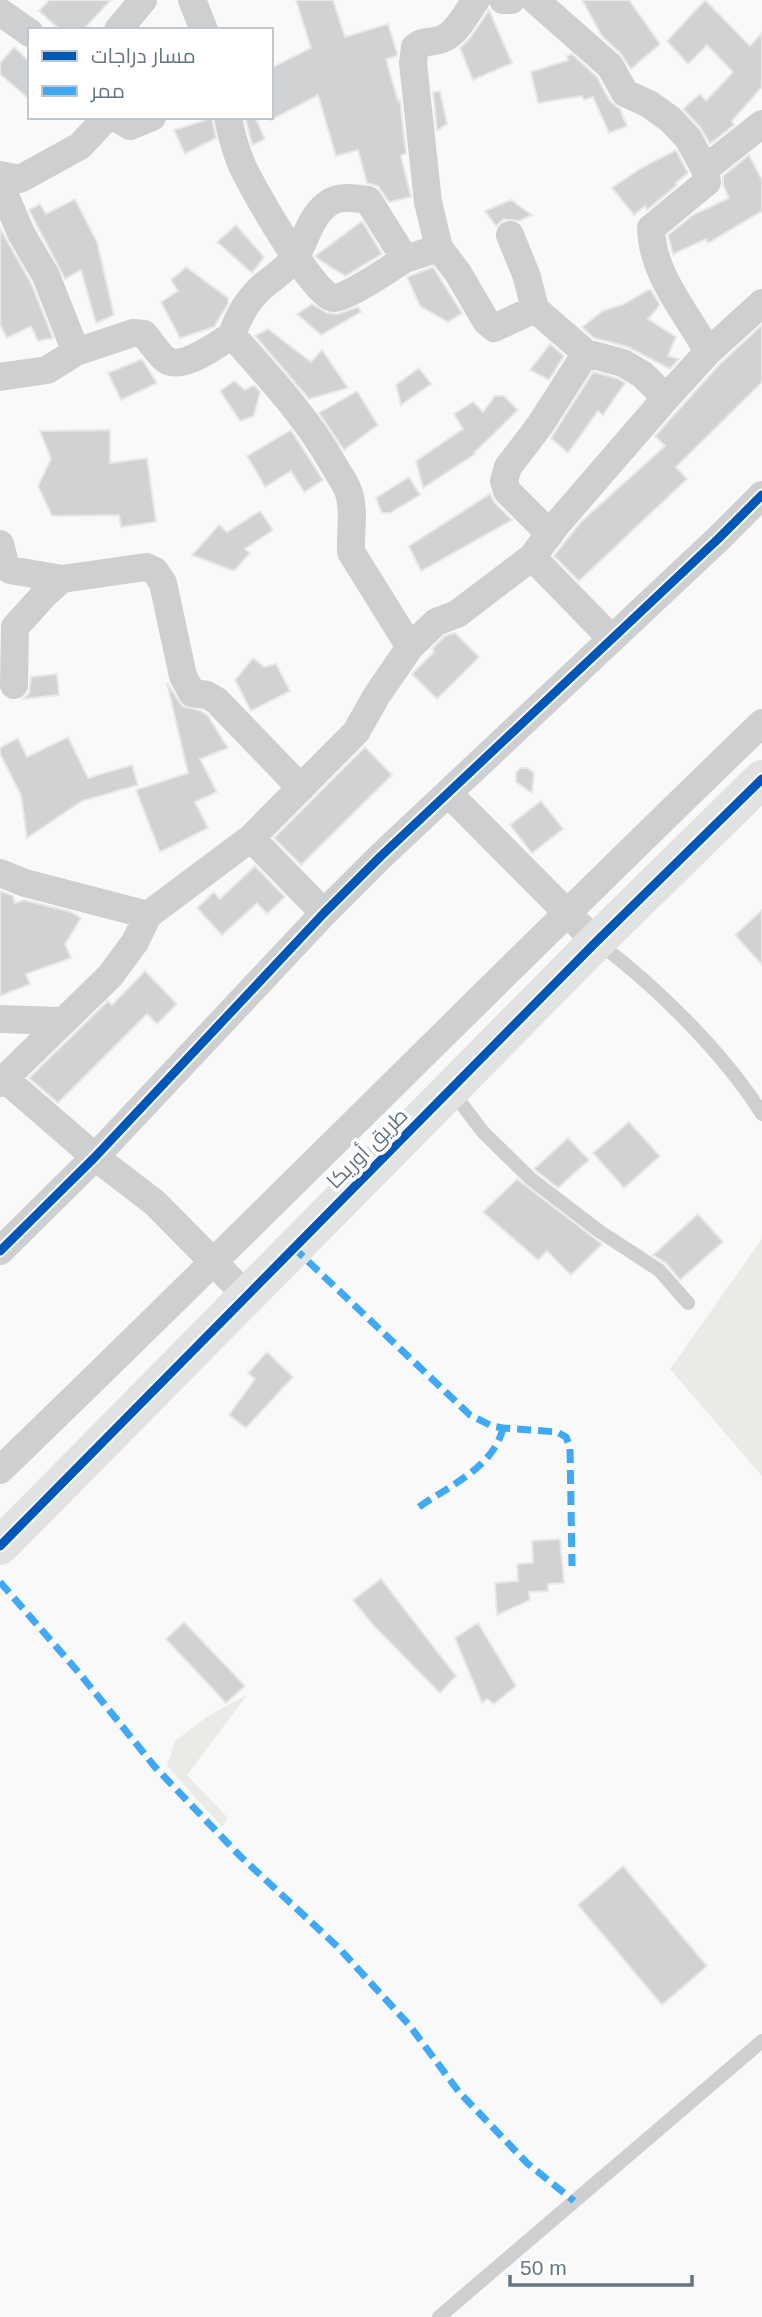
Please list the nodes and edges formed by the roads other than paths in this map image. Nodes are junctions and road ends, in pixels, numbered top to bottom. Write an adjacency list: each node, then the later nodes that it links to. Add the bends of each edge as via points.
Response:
1 (143, 0): 8 (street)
2 (192, 0): 9 (street)
3 (476, 0): 20 (street, via 452,33 415,47 428,202)
4 (503, 0): 5 (street)
5 (511, 0)
6 (535, 0): 16 (street, via 610,66 625,93 670,119 688,138)
7 (0, 12): 10 (street)
8 (120, 28)
9 (203, 28)
10 (28, 32)
11 (105, 119): 17 (street, via 80,146 20,179)
12 (118, 119): 13 (street, via 130,126)
13 (147, 119)
14 (228, 119): 21 (street, via 243,167)
15 (762, 124): 16 (street)
16 (705, 169): 27 (street, via 706,182 651,228 651,240 674,298)
17 (0, 175)
18 (0, 184): 26 (street, via 46,276)
19 (510, 235): 24 (street)
20 (439, 248): 22 (street); 24 (street, via 494,328)
21 (296, 257): 22 (street, via 332,298); 22 (street, via 307,228 327,203 349,197 368,200); 25 (street, via 262,286)
22 (405, 259)
23 (762, 303): 27 (street)
24 (535, 309): 28 (street)
25 (232, 335): 26 (street, via 186,361 172,363 144,334 133,333); 37 (street, via 306,421 330,457 348,490 353,513 351,552)
26 (76, 352): 29 (street, via 47,370)
27 (708, 352): 30 (street)
28 (586, 353): 30 (street, via 623,363); 32 (street, via 508,467 504,481 508,491)
29 (0, 377)
30 (666, 398): 32 (street)
31 (762, 495): 36 (street)
32 (550, 534): 33 (street)
33 (532, 557): 36 (street); 37 (street, via 457,614 436,622)
34 (3, 563): 35 (street)
35 (61, 579): 38 (street, via 15,627); 41 (street, via 146,567 155,570 163,583 188,688 217,701)
36 (612, 639): 42 (street)
37 (410, 647): 41 (street, via 356,732)
38 (14, 685)
39 (762, 723): 45 (street)
40 (762, 779): 48 (street, طريق أوريكا)
41 (301, 788): 43 (street)
42 (447, 793): 45 (street); 46 (street)
43 (251, 838): 46 (street); 47 (street)
44 (0, 873): 47 (street)
45 (567, 912): 48 (street); 56 (street)
46 (324, 913): 54 (street)
47 (148, 915): 50 (street, via 110,976)
48 (596, 942): 52 (street, طريق أوريكا); 53 (lane, via 634,970 704,1041)
49 (0, 1019): 50 (street)
50 (62, 1021): 51 (street)
51 (2, 1081): 54 (street)
52 (450, 1089): 57 (street, طريق أوريكا); 58 (lane, via 483,1132 531,1179 659,1270)
53 (762, 1114)
54 (95, 1157): 55 (street); 56 (street, via 155,1203)
55 (0, 1251)
56 (215, 1263): 57 (street); 59 (street)
57 (246, 1295): 60 (street, طريق أوريكا)
58 (688, 1303)
59 (0, 1470)
60 (0, 1546)
61 (762, 2042): 62 (lane)
62 (439, 2317)

